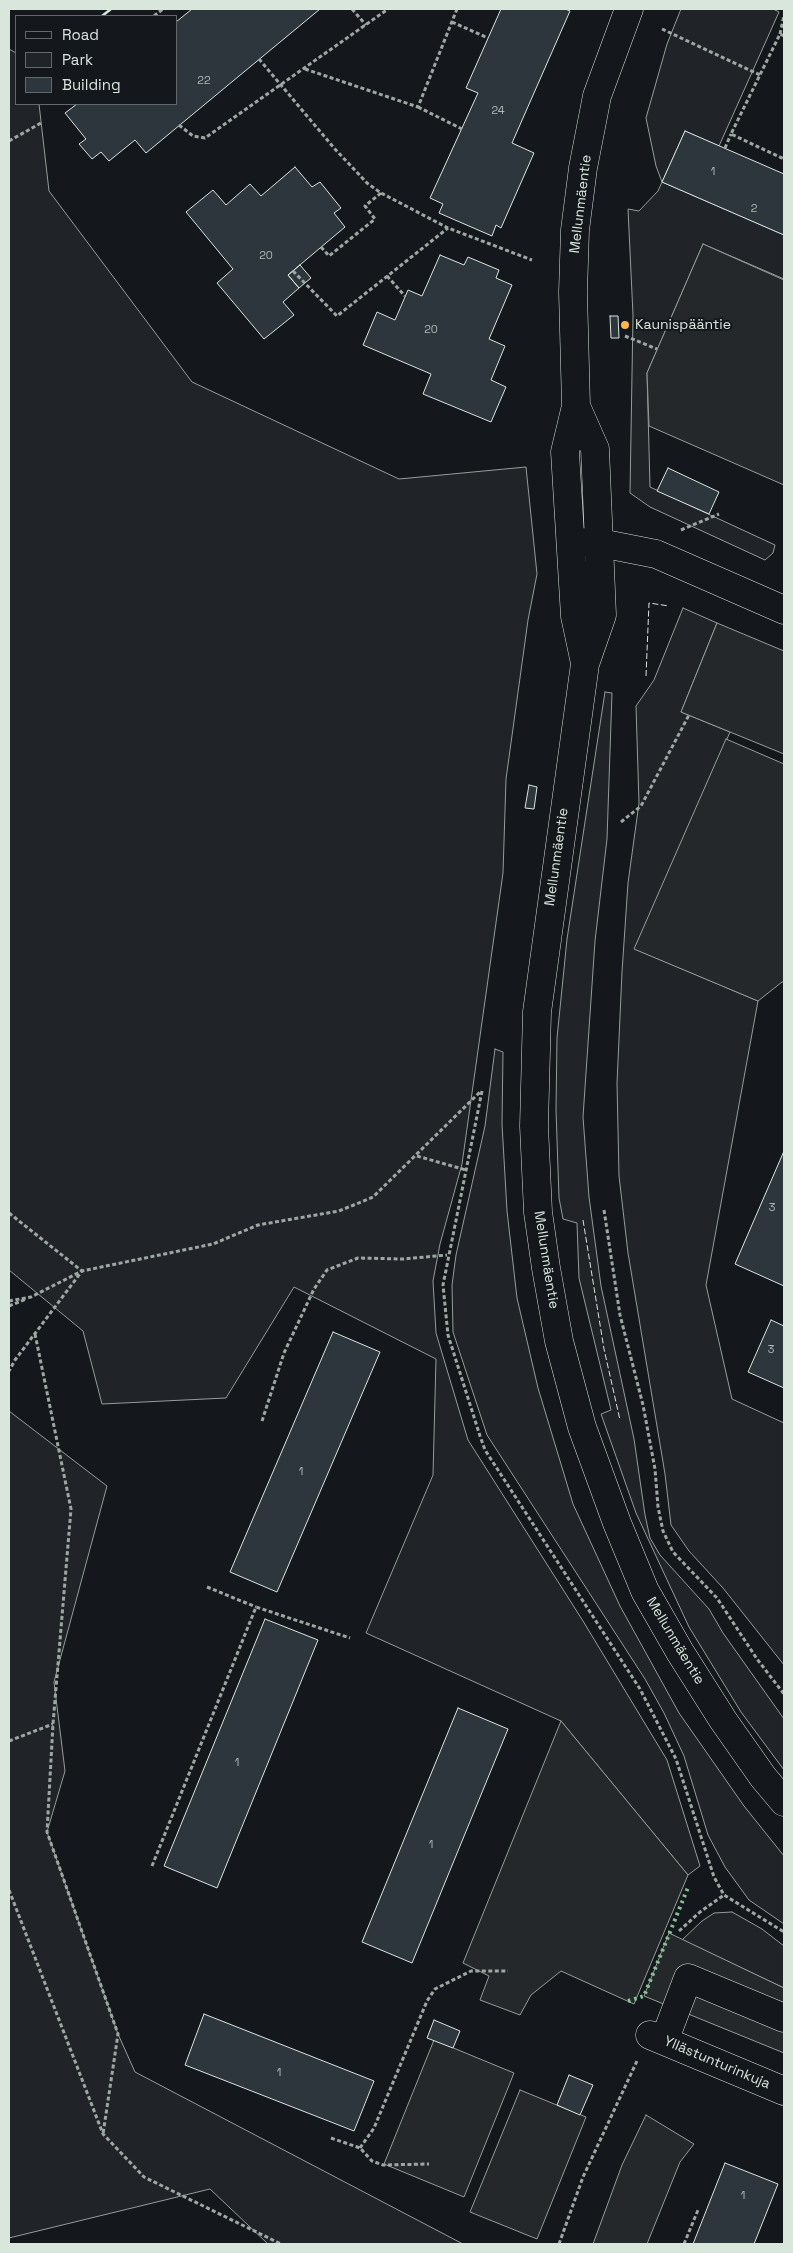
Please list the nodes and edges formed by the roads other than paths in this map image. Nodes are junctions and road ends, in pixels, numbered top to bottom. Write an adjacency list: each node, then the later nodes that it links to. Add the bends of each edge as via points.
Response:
1 (629, 9): 2 (main road, Mellunmäentie, via 597,96 583,168 572,292)
2 (576, 406): 3 (main road, Mellunmäentie, via 565,452); 4 (main road, Mellunmäentie, via 595,450)
3 (570, 542): 4 (main road); 6 (main road, Mellunmäentie, via 575,616)
4 (600, 542): 5 (main road, via 656,554); 6 (main road, Mellunmäentie, via 602,614)
5 (784, 610)
6 (585, 664): 7 (main road, Mellunmäentie, via 537,1012 534,1126 538,1212 546,1268 559,1341 582,1427 645,1591 723,1720)
7 (784, 1802)
8 (784, 2018): 9 (main road, Yllästunturinkuja, via 688,1978 657,2038)
9 (784, 2091)

